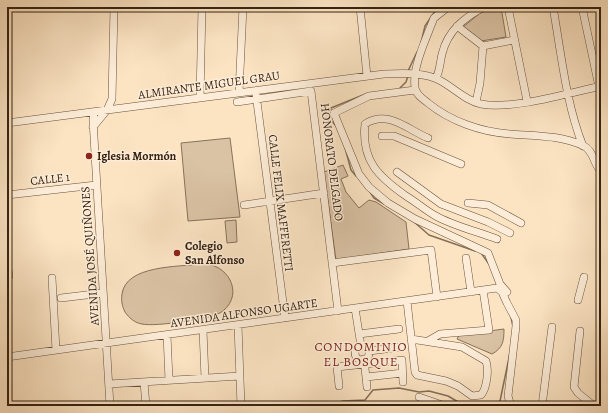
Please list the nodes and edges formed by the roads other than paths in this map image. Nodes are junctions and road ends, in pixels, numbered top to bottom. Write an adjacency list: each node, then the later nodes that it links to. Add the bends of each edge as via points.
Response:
1 (114, 7): 26 (street, via 112,99)
2 (202, 7): 21 (street)
3 (243, 7): 19 (street)
4 (360, 7): 14 (street)
5 (448, 7): 13 (street, via 434,18)
6 (484, 7): 10 (street, via 466,16)
7 (508, 7): 11 (street)
8 (553, 7): 20 (street)
9 (582, 7): 16 (street)
10 (456, 26): 12 (street); 15 (street, via 443,50)
11 (514, 40): 12 (street); 23 (street)
12 (483, 46): 25 (street)
13 (414, 74): 14 (street, ALMIRANTE MIGUEL GRAU); 15 (street, ALMIRANTE MIGUEL GRAU); 18 (street)
14 (367, 76): 17 (street, ALMIRANTE MIGUEL GRAU)
15 (436, 78): 25 (street)
16 (600, 87): 20 (street)
17 (256, 90): 19 (street, ALMIRANTE MIGUEL GRAU); 22 (street, CALLE FELIX MAFFERETTI)
18 (415, 90): 32 (street, via 432,106 465,124 495,132 557,137); 60 (street, via 369,96 337,111 334,116 346,138 348,150 362,179 388,202 415,219 488,253 500,284 509,296)
19 (239, 92): 21 (street, ALMIRANTE MIGUEL GRAU)
20 (569, 94): 23 (street); 32 (street)
21 (200, 98): 26 (street, ALMIRANTE MIGUEL GRAU)
22 (257, 99): 24 (street, HONORATO DELGADO); 38 (street, HONORATO DELGADO, via 311,91); 40 (street, CALLE FELIX MAFFERETTI)
23 (527, 101): 25 (street, via 495,105)
24 (237, 102)
25 (476, 102)
26 (107, 110): 27 (street, ALMIRANTE MIGUEL GRAU); 29 (street)
27 (94, 112): 28 (street, ALMIRANTE MIGUEL GRAU); 29 (street, AVENIDA JOSÉ QUIÑONES)
28 (7, 123)
29 (93, 127): 37 (street, AVENIDA JOSÉ QUIÑONES)
30 (382, 136): 34 (street, via 394,136)
31 (428, 138): 45 (street, via 394,120 380,118 366,124 365,138 373,167 386,182 435,216)
32 (583, 146): 33 (street, via 592,153)
33 (598, 163): 35 (street)
34 (461, 164)
35 (601, 170)
36 (397, 172): 44 (street, via 441,204)
37 (96, 185): 39 (street, CALLE 1); 54 (street, AVENIDA JOSÉ QUIÑONES)
38 (324, 193): 40 (street); 48 (street, HONORATO DELGADO)
39 (7, 195)
40 (270, 202): 42 (street); 62 (street, CALLE FELIX MAFFERETTI)
41 (468, 203): 43 (street, via 488,205)
42 (244, 204)
43 (521, 223)
44 (510, 233)
45 (497, 239)
46 (466, 258): 53 (street)
47 (7, 263): 49 (street)
48 (332, 263): 55 (street, via 431,250); 61 (street, HONORATO DELGADO)
49 (8, 276)
50 (584, 277): 57 (street)
51 (52, 278): 75 (street)
52 (484, 290): 53 (street, AVENIDA ALFONSO UGARTE); 60 (street, AVENIDA ALFONSO UGARTE, via 497,288 502,292); 71 (street, via 489,330 440,334)
53 (471, 292): 55 (street, AVENIDA ALFONSO UGARTE)
54 (103, 293): 56 (street); 72 (street, AVENIDA JOSÉ QUIÑONES)
55 (437, 296): 58 (street, AVENIDA ALFONSO UGARTE)
56 (62, 298)
57 (578, 300)
58 (407, 301): 59 (street, AVENIDA ALFONSO UGARTE); 70 (street)
59 (356, 308): 61 (street, AVENIDA ALFONSO UGARTE); 68 (street)
60 (511, 310): 89 (street, via 516,326)
61 (338, 311): 62 (street, AVENIDA ALFONSO UGARTE)
62 (285, 318): 63 (street, AVENIDA ALFONSO UGARTE)
63 (238, 325): 66 (street, AVENIDA ALFONSO UGARTE); 80 (street)
64 (552, 327): 98 (street)
65 (399, 329): 68 (street)
66 (202, 330): 69 (street, AVENIDA ALFONSO UGARTE); 82 (street)
67 (580, 331): 99 (street, via 574,387)
68 (359, 334): 73 (street)
69 (166, 335): 72 (street, AVENIDA ALFONSO UGARTE); 83 (street)
70 (411, 339): 71 (street); 71 (street, via 414,372 417,375 446,381 472,396 481,396 488,367 486,361 462,348)
71 (428, 341)
72 (106, 344): 75 (street, AVENIDA ALFONSO UGARTE); 86 (street, AVENIDA JOSÉ QUIÑONES)
73 (361, 346): 76 (street, via 367,347); 78 (street, via 357,349 356,355)
74 (401, 347): 76 (street)
75 (56, 350): 77 (street, AVENIDA ALFONSO UGARTE)
76 (369, 351): 78 (street)
77 (7, 357)
78 (364, 362): 79 (street, via 402,360); 81 (street); 87 (street, via 337,367)
79 (402, 373): 81 (street); 85 (street)
80 (240, 376): 82 (street); 94 (street)
81 (366, 377): 88 (street)
82 (205, 378): 83 (street)
83 (169, 380): 84 (street)
84 (144, 382): 86 (street); 93 (street)
85 (403, 382)
86 (109, 384): 92 (street, AVENIDA JOSÉ QUIÑONES)
87 (340, 386)
88 (367, 387)
89 (508, 396): 96 (street); 97 (street)
90 (419, 397): 91 (street)
91 (431, 403): 95 (street)
92 (110, 406)
93 (146, 406)
94 (241, 406)
95 (445, 406)
96 (507, 406)
97 (511, 406)
98 (542, 406)
99 (594, 406)

